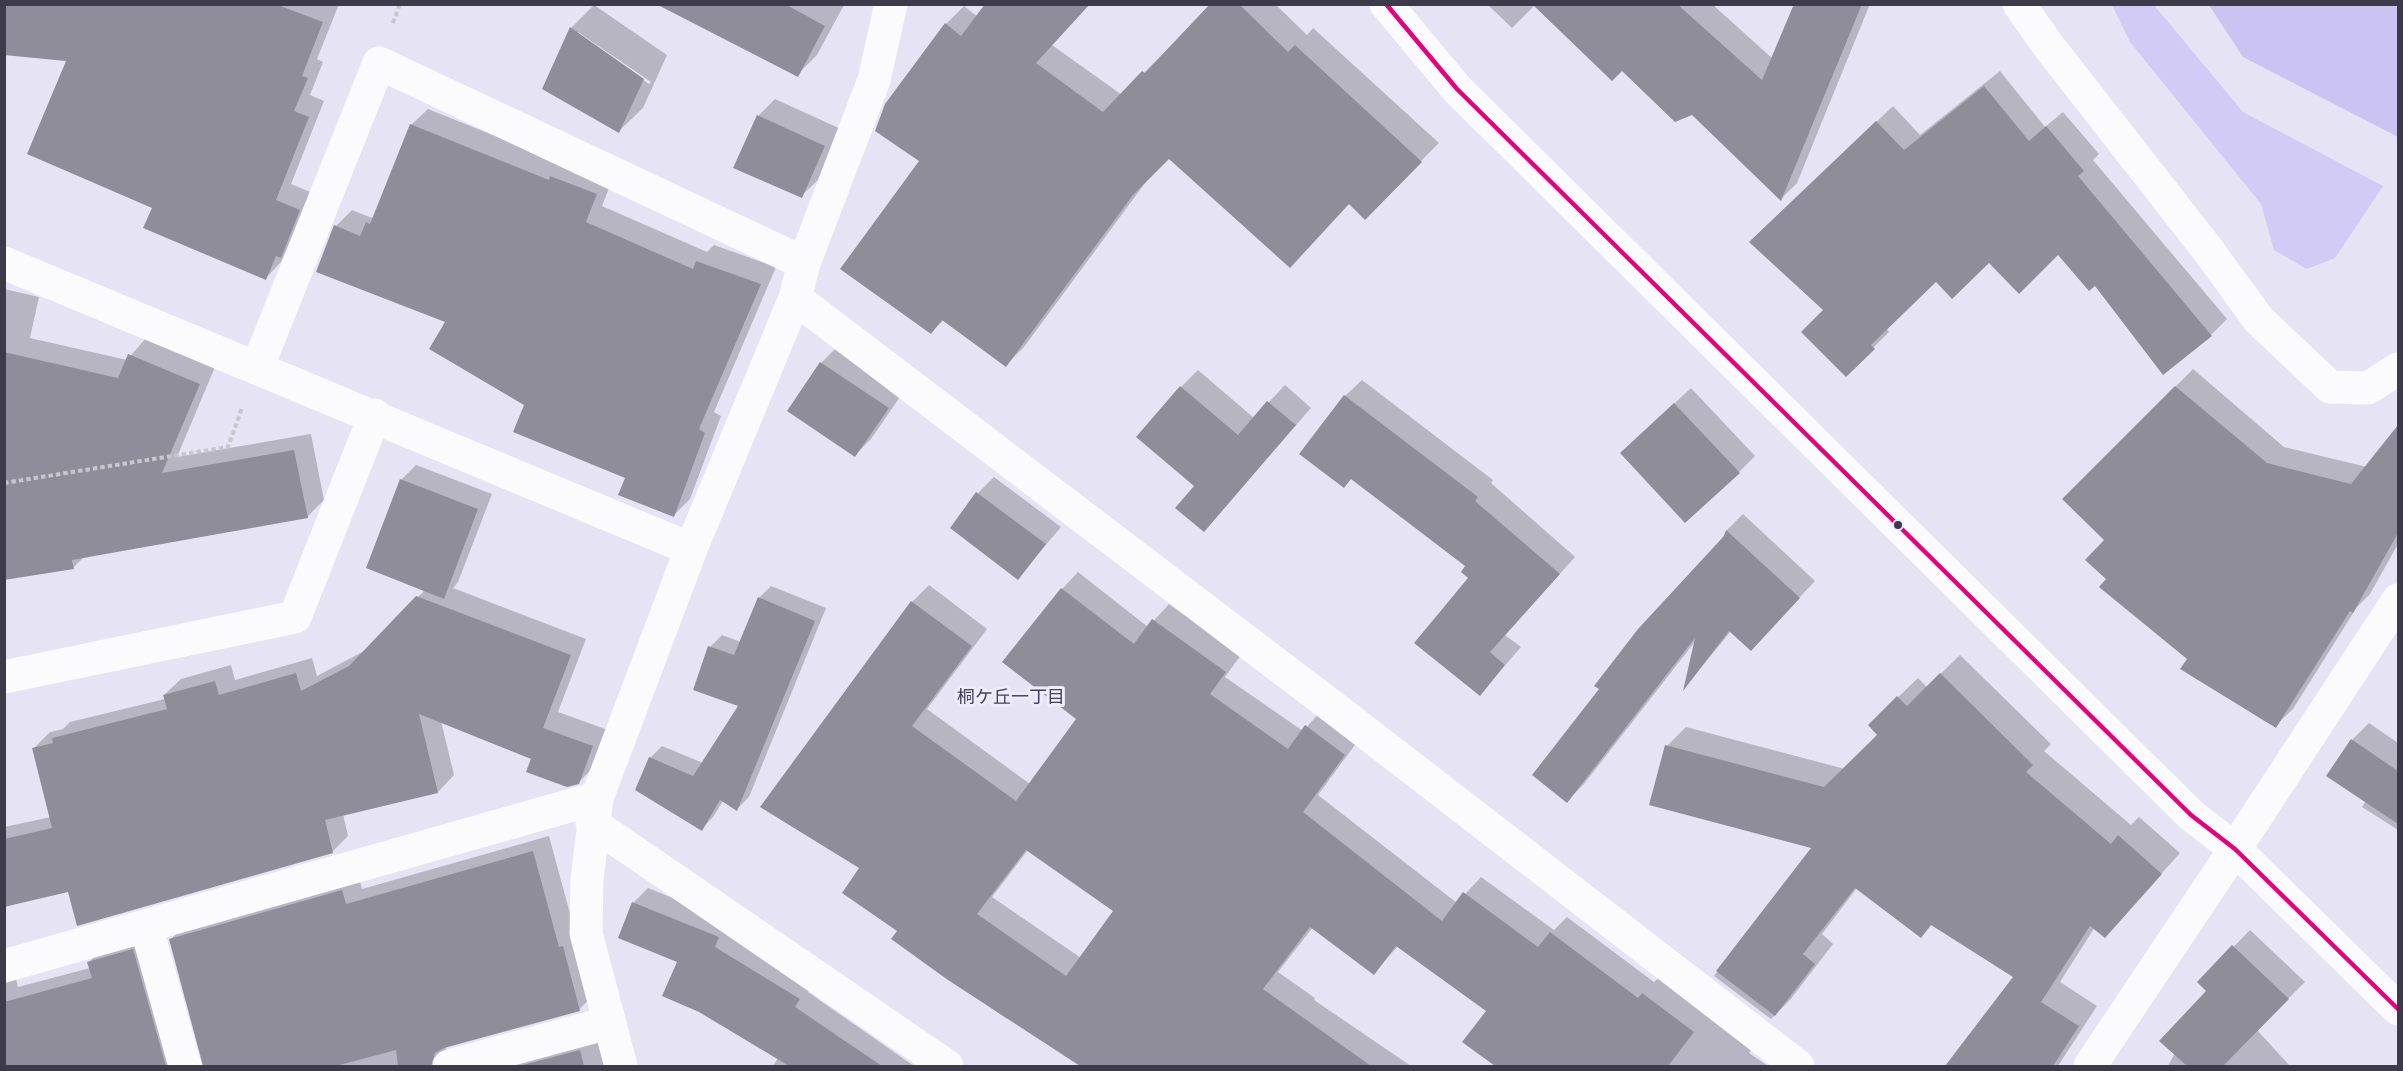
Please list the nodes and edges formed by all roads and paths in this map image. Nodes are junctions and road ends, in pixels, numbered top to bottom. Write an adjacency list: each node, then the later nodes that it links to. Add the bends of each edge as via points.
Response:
1 (891, 4): 5 (street, via 874,80)
2 (1386, 4): 15 (street, via 1474,106 2191,815)
3 (2019, 4): 8 (street, via 2259,320 2330,387 2368,388)
4 (4, 263): 7 (street)
5 (804, 263): 6 (street); 7 (street, via 379,63)
6 (795, 298): 11 (street); 24 (street)
7 (257, 368): 9 (street); 10 (path, via 228,447)
8 (2398, 369)
9 (375, 415): 11 (street); 13 (street, via 295,617)
10 (4, 483)
11 (691, 549): 14 (street)
12 (2398, 600): 15 (street)
13 (4, 677)
14 (594, 810): 16 (street); 19 (street, via 586,933); 23 (street)
15 (2235, 849): 18 (street); 25 (street)
16 (146, 926): 17 (street); 20 (street)
17 (4, 966)
18 (2398, 1009)
19 (608, 1023): 21 (street); 22 (street)
20 (185, 1066)
21 (449, 1066)
22 (621, 1066)
23 (947, 1066)
24 (1798, 1066)
25 (2090, 1066)

